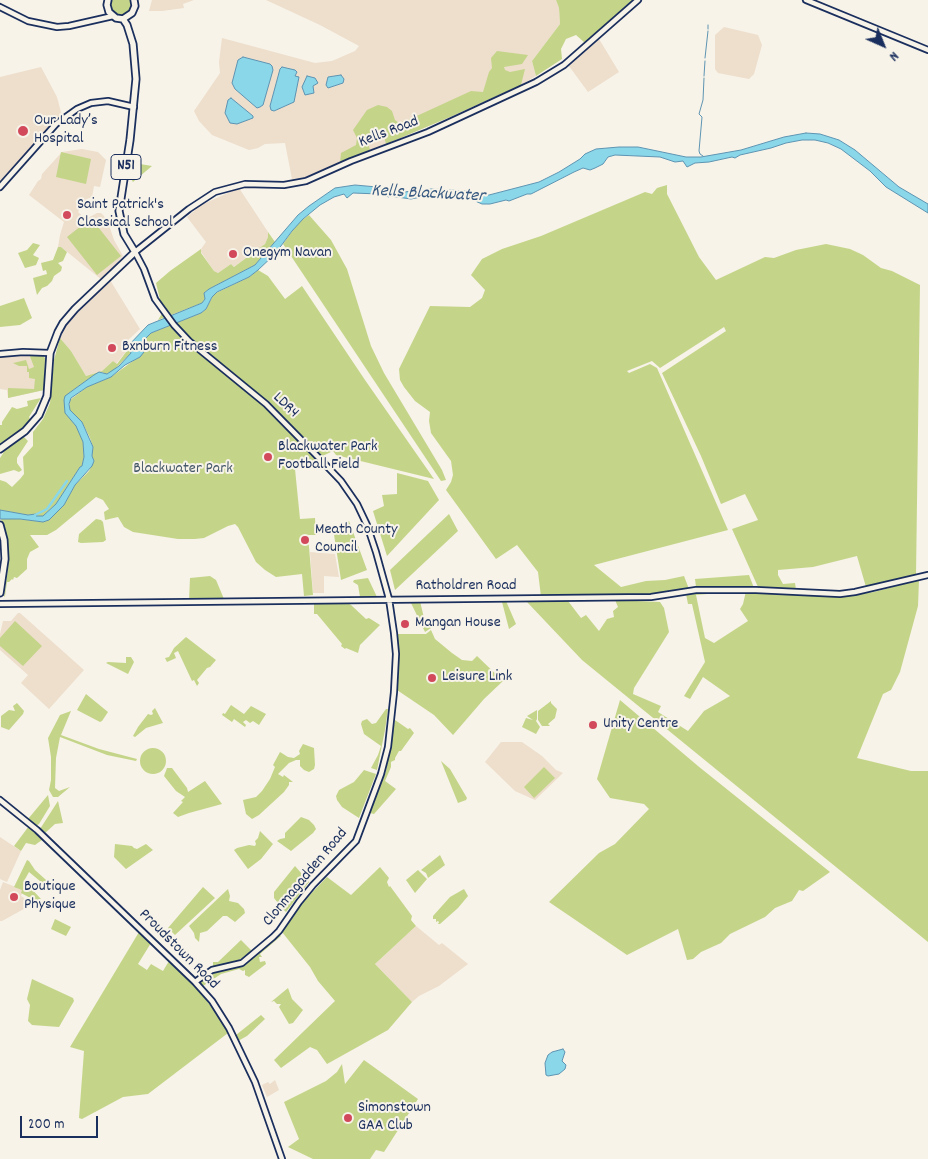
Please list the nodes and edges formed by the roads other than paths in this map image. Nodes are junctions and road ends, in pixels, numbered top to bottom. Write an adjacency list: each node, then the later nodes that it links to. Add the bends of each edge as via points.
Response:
1 (108, 0): 6 (main road)
2 (638, 0): 15 (street, Kells Road, via 564,65 536,82 428,132 306,181 284,185 245,184 215,192)
3 (806, 0): 12 (street)
4 (135, 1): 8 (main road)
5 (0, 6): 9 (street, via 45,26 69,26)
6 (108, 9): 7 (main road); 9 (street)
7 (113, 16): 9 (street); 10 (main road)
8 (130, 16): 10 (main road); 11 (main road)
9 (100, 18)
10 (123, 19): 11 (main road, N51)
11 (127, 26): 13 (main road, N51, via 136,69)
12 (928, 50)
13 (134, 107): 14 (street, via 108,101 91,103 76,110 56,124); 15 (main road, N51, via 118,211 124,236)
14 (0, 186)
15 (134, 252): 16 (main road, via 69,315); 22 (street, LDR4, via 155,299 174,326 266,404 341,481 367,525)
16 (50, 353): 17 (street); 18 (main road, via 48,388 39,415 25,431)
17 (0, 354)
18 (0, 449)
19 (0, 526): 21 (main road, via 5,559)
20 (928, 575): 22 (street, Ratholdren Road, via 840,594 696,590 651,597)
21 (0, 593)
22 (389, 599): 23 (street, Ratholdren Road); 25 (street, Clonmagadden Road, via 396,650 390,729 381,774 357,839 313,884 273,937 242,963 212,970)
23 (0, 604)
24 (0, 800): 25 (street, Proudstown Road, via 37,830)
25 (195, 982): 26 (street, Proudstown Road, via 222,1016 243,1056)
26 (282, 1159)

